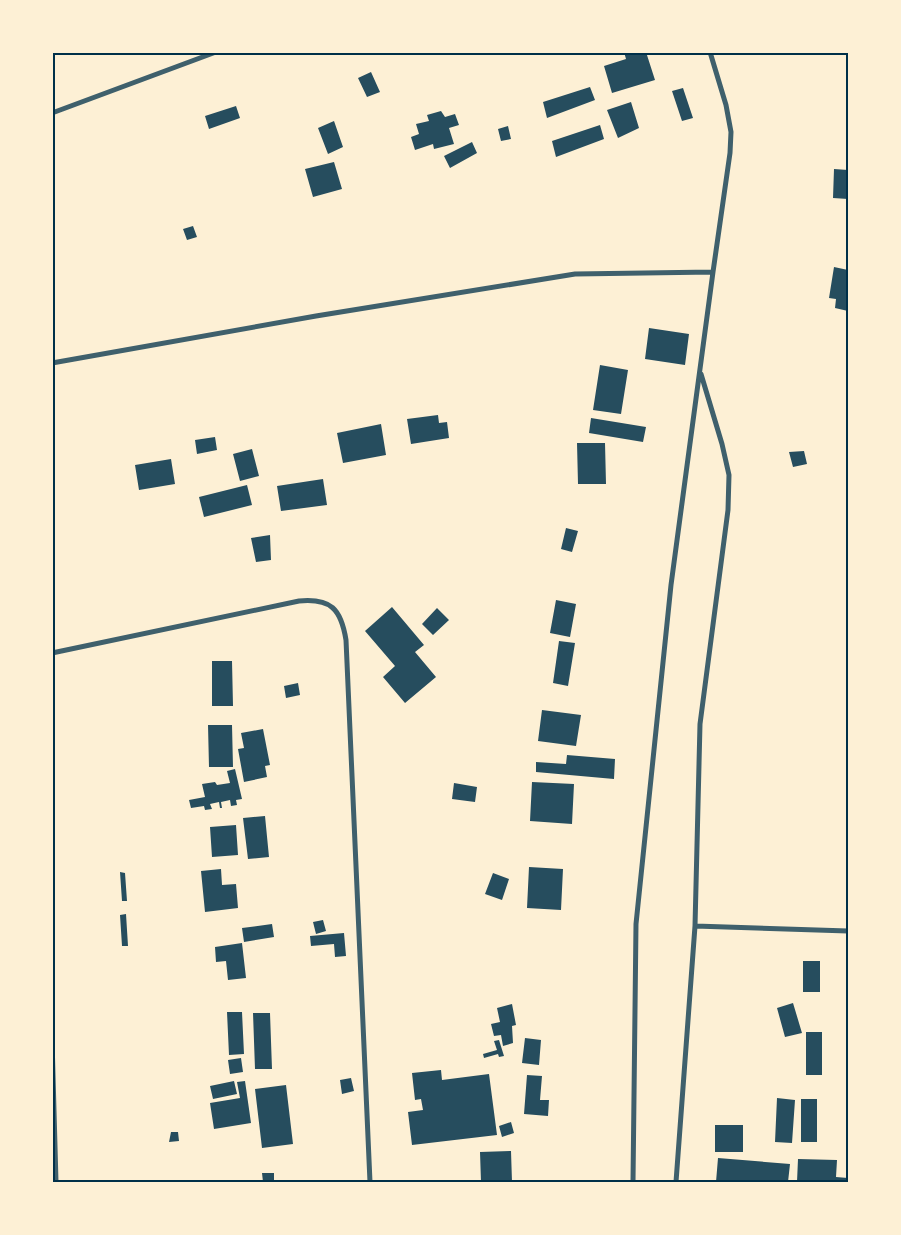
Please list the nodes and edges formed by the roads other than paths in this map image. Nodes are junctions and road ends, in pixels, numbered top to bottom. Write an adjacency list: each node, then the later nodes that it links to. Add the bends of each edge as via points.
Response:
1 (216, 52): 3 (street)
2 (710, 52): 4 (street, via 731,132)
3 (52, 113)
4 (713, 272): 5 (street, via 575,274); 6 (street)
5 (52, 363)
6 (700, 371): 8 (street, via 722,444 729,483 700,724); 13 (street, via 671,585 636,924)
7 (52, 653): 12 (street, via 299,601 326,603 343,622)
8 (695, 926): 9 (street); 14 (street)
9 (848, 931)
10 (52, 1039): 11 (street)
11 (56, 1182)
12 (370, 1182)
13 (633, 1182)
14 (676, 1182)

